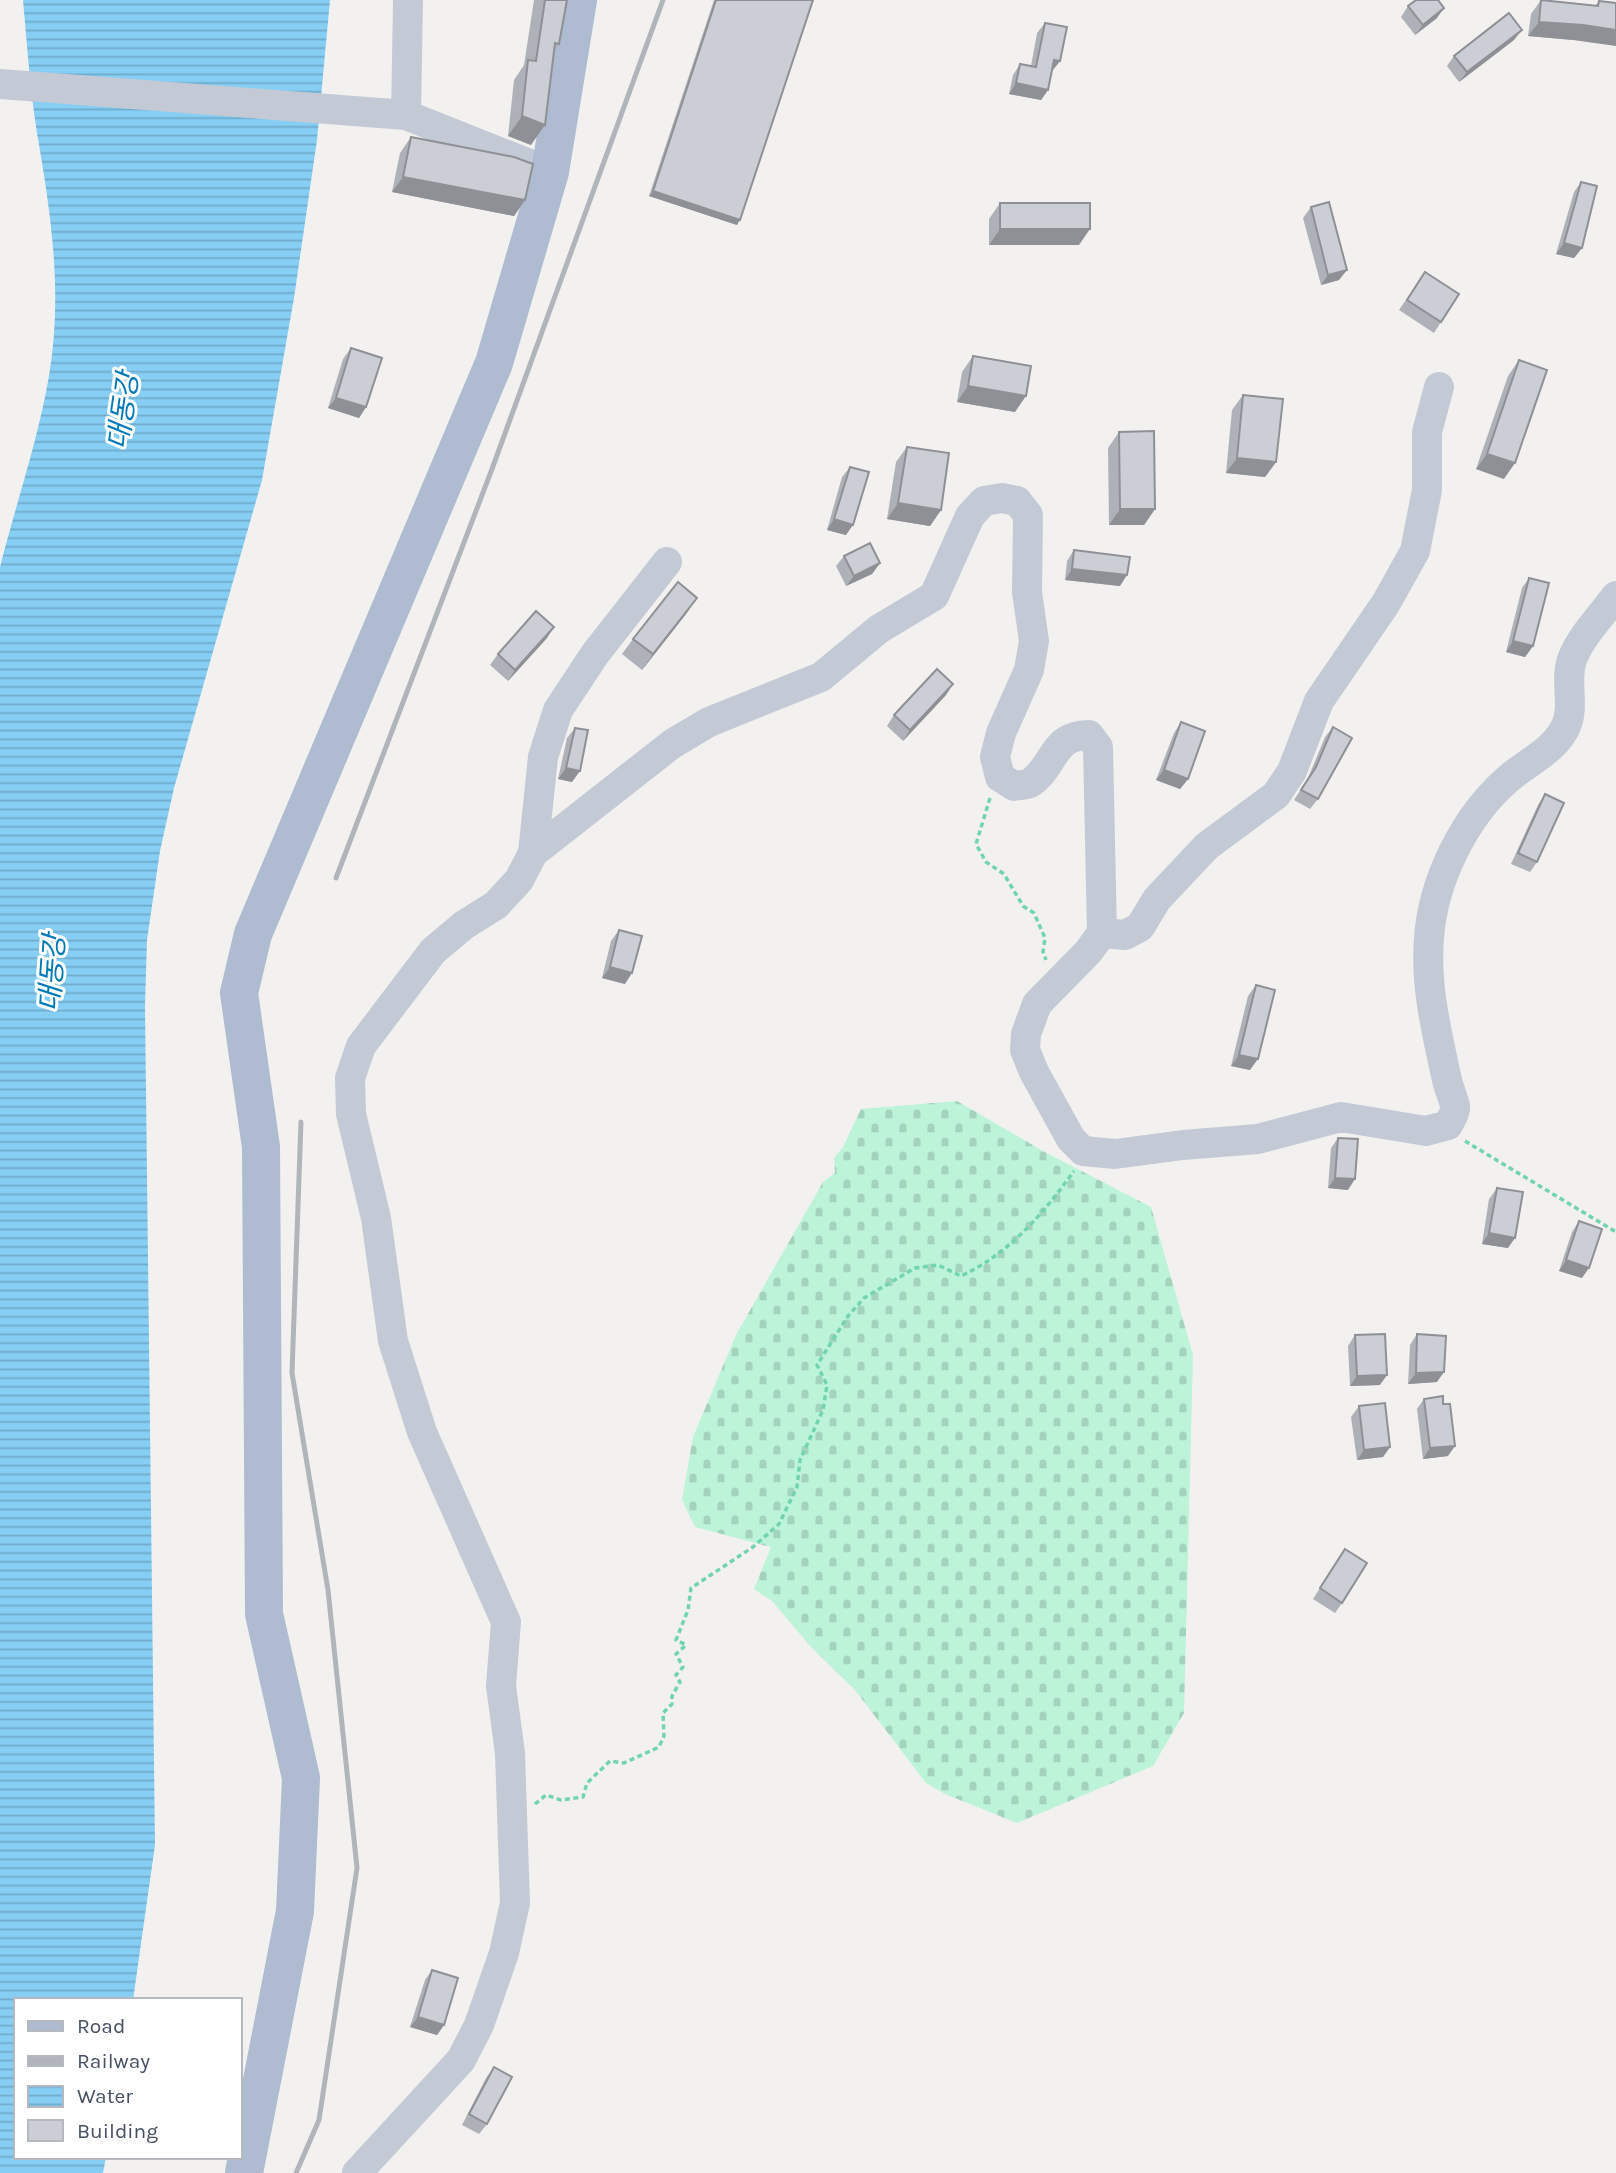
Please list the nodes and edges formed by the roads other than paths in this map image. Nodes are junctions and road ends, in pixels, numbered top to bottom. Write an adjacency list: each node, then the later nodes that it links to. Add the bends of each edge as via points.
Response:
1 (408, 0): 4 (street)
2 (578, 0): 5 (main road)
3 (0, 84): 4 (street)
4 (406, 115): 5 (street)
5 (551, 172): 11 (main road, via 494,363 253,934 239,993 261,1147 264,1614 301,1777 295,1911)
6 (1439, 387): 10 (street, via 1427,432 1427,490 1415,551 1386,603 1319,701 1292,771 1276,795 1207,846 1157,899 1140,927 1125,935)
7 (667, 562): 9 (street, via 594,654 558,710 543,757)
8 (1616, 596): 10 (street, via 1573,658 1566,728 1552,747 1493,794 1451,857 1436,893 1428,977 1456,1109 1448,1125 1426,1131 1342,1116 1258,1139 1115,1154 1083,1151 1071,1139 1026,1050 1026,1034 1037,1004)
9 (533, 853): 10 (street, via 672,744 709,722 821,677 879,629 934,596 970,516 984,501 1002,498 1017,501 1028,515 1027,592 1034,641 1029,670 995,757 1000,777 1014,786 1030,783 1060,745 1074,735 1089,735 1098,747); 12 (street, via 519,880 496,905 433,951 361,1046 350,1078 351,1114 376,1218 393,1341 422,1432 506,1622 501,1686 510,1753 515,1903 504,1953 479,2025 461,2060)
10 (1102, 933)
11 (244, 2173)
12 (357, 2173)

